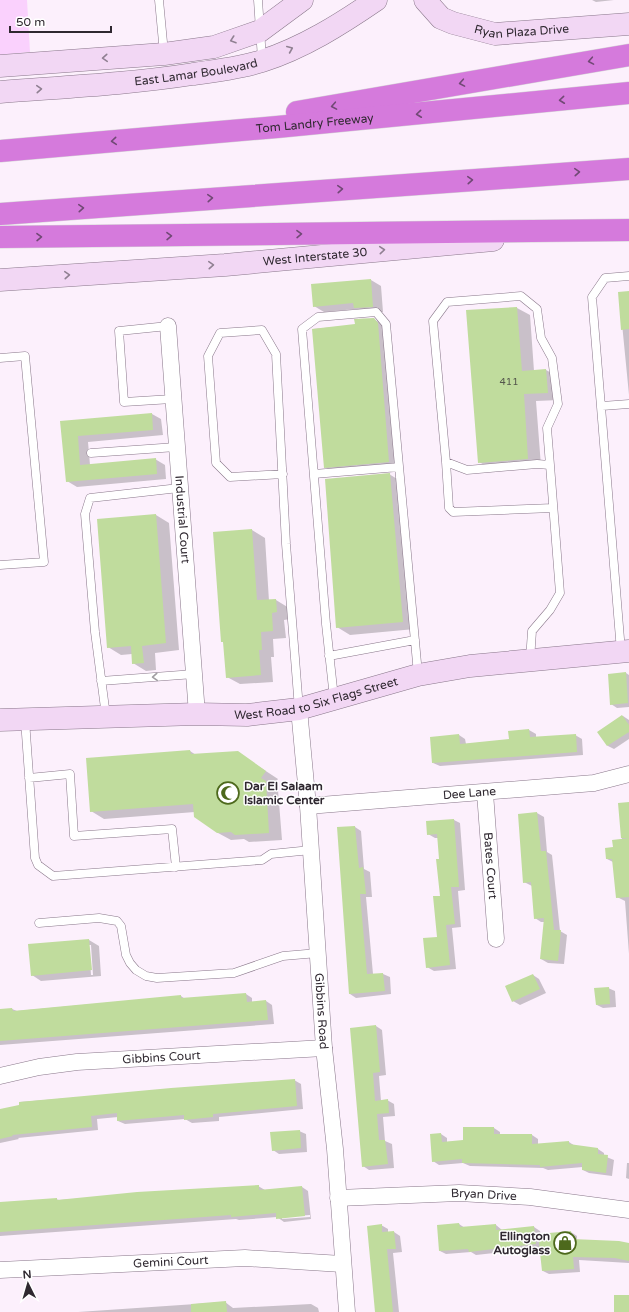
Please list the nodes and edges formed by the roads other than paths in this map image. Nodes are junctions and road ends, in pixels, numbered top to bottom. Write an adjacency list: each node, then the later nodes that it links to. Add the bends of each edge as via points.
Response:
1 (158, 0): 8 (lane)
2 (258, 0): 7 (lane)
3 (302, 0): 7 (main road, East Lamar Boulevard)
4 (376, 0): 10 (main road, East Lamar Boulevard, one-way to 4, via 337,26)
5 (425, 0): 6 (main road, Ryan Plaza Drive, via 441,18 495,34)
6 (629, 24)
7 (260, 31): 8 (main road, East Lamar Boulevard, one-way to 8, via 214,47); 10 (lane)
8 (164, 54): 11 (main road, East Lamar Boulevard, one-way to 11)
9 (629, 55): 14 (highway, one-way to 14)
10 (262, 61): 12 (main road, East Lamar Boulevard, one-way to 10, via 157,80)
11 (0, 66)
12 (0, 92)
13 (629, 93): 14 (highway, Tom Landry Freeway, one-way to 14)
14 (153, 138): 15 (highway, Tom Landry Freeway, one-way to 15)
15 (0, 151)
16 (629, 169): 17 (highway, one-way to 16)
17 (0, 214)
18 (629, 230): 19 (highway, one-way to 18); 21 (main road, West Interstate 30, one-way to 18)
19 (0, 237)
20 (629, 276): 26 (lane, via 605,278 592,297)
21 (0, 280)
22 (168, 326): 24 (street, Industrial Court); 24 (lane, via 119,331 124,402)
23 (0, 358): 36 (lane, via 25,356 44,562)
24 (172, 399): 27 (street, Industrial Court)
25 (629, 404): 26 (lane)
26 (602, 406): 38 (lane)
27 (176, 447): 28 (lane); 34 (street, Industrial Court)
28 (91, 453)
29 (446, 462): 30 (lane, via 468,470); 30 (lane, via 433,320 447,302 521,296 537,309 541,338 552,358 558,404 547,428); 35 (lane, via 449,508 453,512)
30 (550, 465): 35 (lane)
31 (399, 467): 33 (lane); 33 (lane, via 386,324 376,312 318,317 302,330); 37 (lane)
32 (283, 474): 32 (lane, via 276,354 262,330 220,333 208,356 216,463 230,477); 45 (lane)
33 (314, 474): 39 (lane)
34 (179, 488): 41 (street, Industrial Court); 43 (lane, via 90,498 85,514)
35 (553, 508): 40 (lane, via 560,593 550,610 532,631)
36 (0, 565)
37 (415, 640): 39 (lane); 42 (lane)
38 (625, 652): 40 (main road, West Road to Six Flags Street)
39 (329, 656): 44 (lane)
40 (530, 660): 42 (main road, West Road to Six Flags Street, via 470,666)
41 (194, 674): 43 (lane, one-way to 43); 46 (street, Industrial Court)
42 (418, 675): 44 (main road, West Road to Six Flags Street)
43 (101, 681): 47 (lane)
44 (334, 699): 45 (main road, West Road to Six Flags Street)
45 (299, 709): 46 (main road, West Road to Six Flags Street, via 247,714); 53 (street, Gibbins Road)
46 (197, 714): 47 (main road, West Road to Six Flags Street)
47 (106, 716): 48 (main road, West Road to Six Flags Street)
48 (24, 719): 49 (main road, West Road to Six Flags Street); 51 (lane)
49 (0, 720)
50 (629, 774): 52 (street, Dee Lane, via 594,783)
51 (29, 778): 55 (lane, via 35,858 38,866 45,872 53,876 63,876); 55 (lane, via 70,774 74,836 172,829)
52 (485, 793): 53 (street, Dee Lane); 57 (street, Bates Court)
53 (308, 806): 54 (street, Gibbins Road)
54 (311, 850): 55 (lane, via 271,854 262,860); 58 (street, Gibbins Road)
55 (176, 867)
56 (38, 923): 58 (lane, via 99,918 117,921 121,926 130,963 141,974 157,978 234,973 283,956)
57 (496, 939)
58 (318, 953): 59 (street, Gibbins Road)
59 (324, 1048): 60 (street, Gibbins Court, via 77,1062); 61 (street, Gibbins Road)
60 (0, 1076)
61 (338, 1198): 62 (street, Bryan Drive, via 459,1193 530,1197); 63 (street, Gibbins Road)
62 (629, 1210)
63 (342, 1264): 64 (street, Gemini Court, via 245,1258); 65 (street, Gibbins Road)
64 (0, 1270)
65 (347, 1312)

